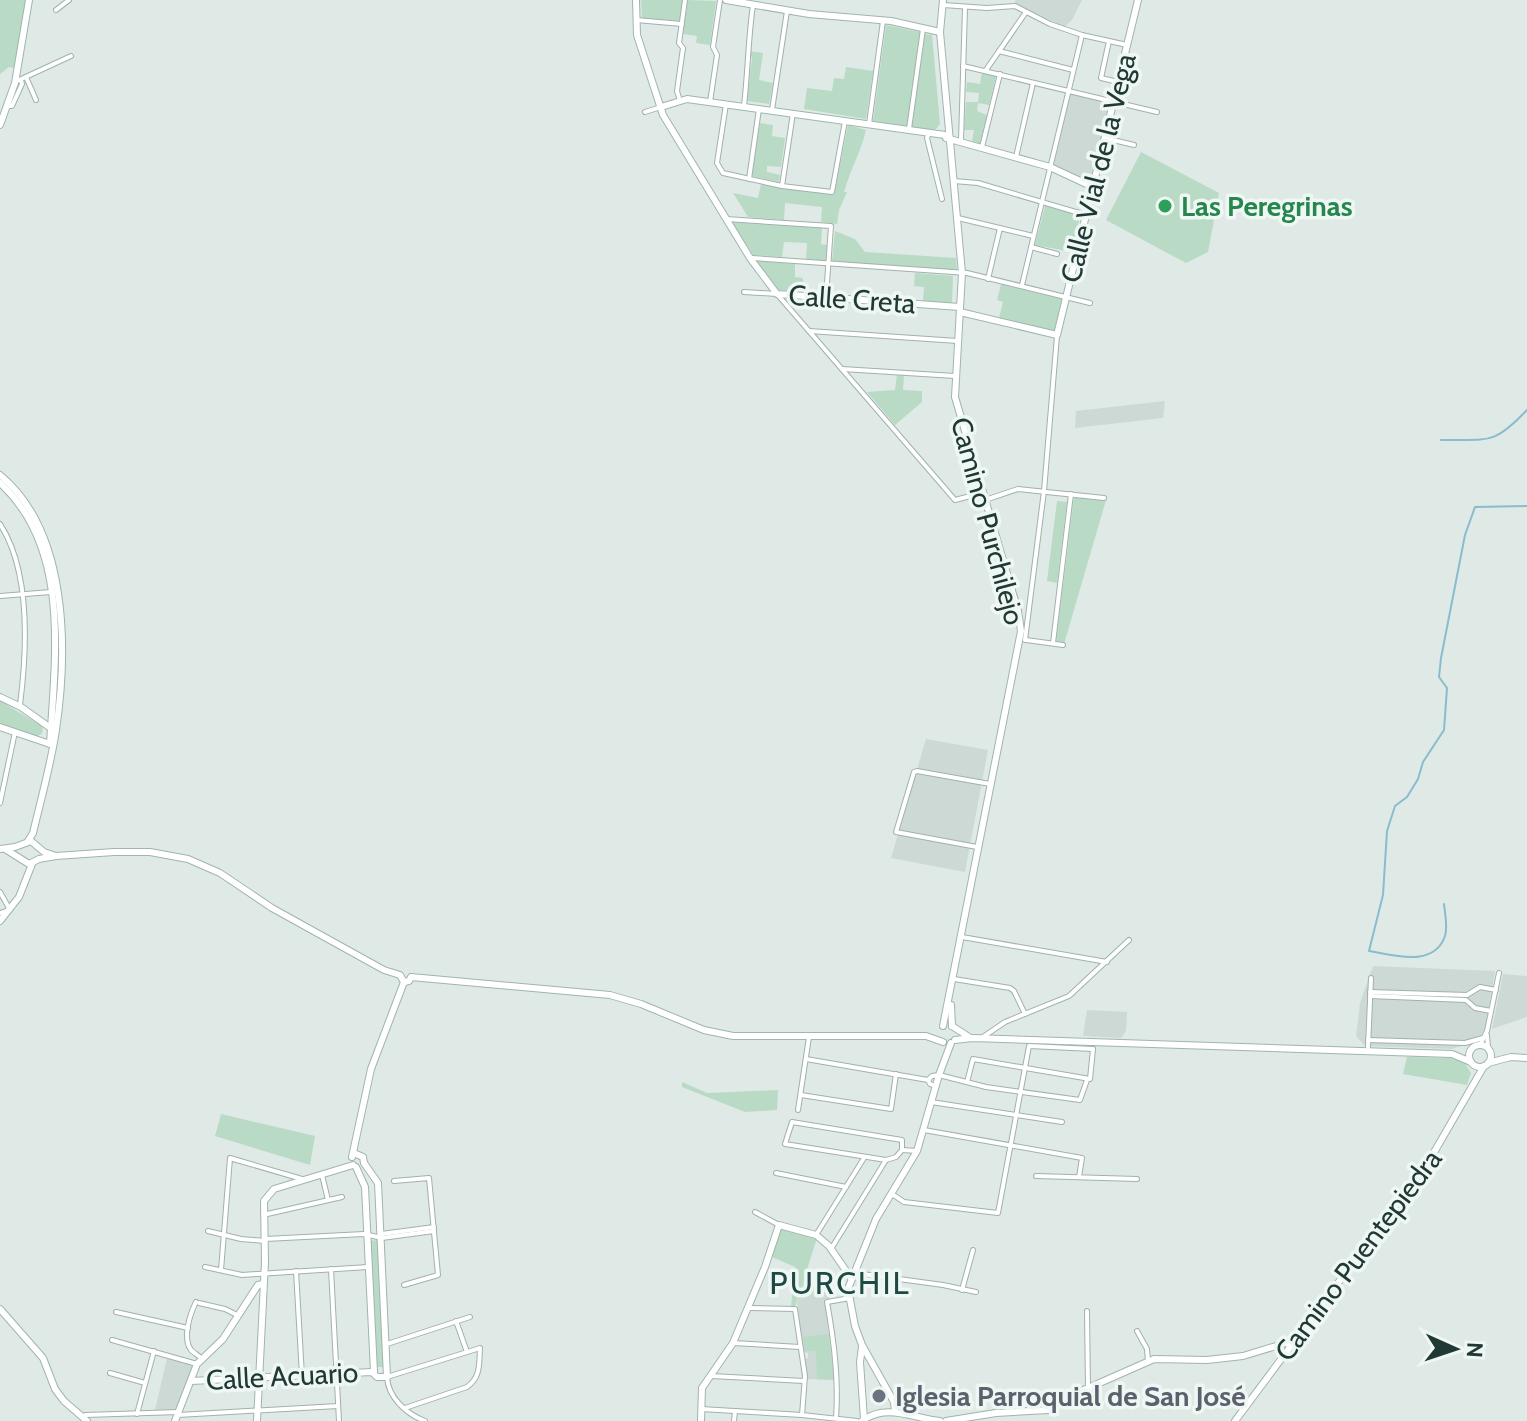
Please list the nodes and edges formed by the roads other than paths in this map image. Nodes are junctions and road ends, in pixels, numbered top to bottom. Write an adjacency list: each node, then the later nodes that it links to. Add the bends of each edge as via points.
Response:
1 (29, 0): 28 (street)
2 (69, 0): 11 (street)
3 (636, 0): 14 (street)
4 (685, 0): 16 (street)
5 (723, 0): 9 (street); 34 (street)
6 (1138, 0): 21 (street, Calle Vial de la Vega)
7 (943, 2): 10 (street); 18 (street, Camino Purchilejo)
8 (1013, 3): 10 (street); 13 (street)
9 (753, 5): 12 (street); 37 (street)
10 (965, 8): 24 (street)
11 (56, 10)
12 (787, 11): 15 (street); 40 (street)
13 (1026, 12): 19 (street); 22 (street)
14 (636, 20): 16 (street); 38 (street)
15 (883, 21): 17 (street); 45 (street)
16 (682, 24): 33 (street)
17 (923, 28): 18 (street); 47 (street)
18 (940, 32): 50 (street, Camino Purchilejo)
19 (1082, 35): 20 (street); 26 (street)
20 (1109, 41): 21 (street); 29 (street, via 1101,78)
21 (1127, 45): 29 (street, Calle Vial de la Vega)
22 (999, 51): 25 (street); 26 (street)
23 (71, 56): 28 (street)
24 (963, 66): 25 (street); 52 (street)
25 (986, 70): 27 (street)
26 (1073, 70): 31 (street)
27 (1000, 74): 30 (street); 54 (street)
28 (21, 80): 32 (street); 46 (street)
29 (1118, 82): 35 (street, Calle Vial de la Vega)
30 (1033, 83): 31 (street); 55 (street)
31 (1068, 91): 35 (street); 56 (street)
32 (36, 100)
33 (680, 101): 34 (street); 38 (street)
34 (710, 102): 36 (street)
35 (1114, 102): 42 (street); 51 (street, Calle Vial de la Vega)
36 (726, 104): 37 (street); 57 (street, via 717,163 723,173)
37 (744, 106): 39 (street)
38 (661, 107): 41 (street); 65 (street)
39 (759, 109): 40 (street); 57 (street)
40 (772, 110): 43 (street)
41 (645, 112)
42 (1157, 112)
43 (793, 113): 44 (street); 59 (street)
44 (845, 121): 45 (street); 59 (street, via 832,192)
45 (869, 124): 48 (street)
46 (0, 125)
47 (909, 129): 48 (street); 49 (street)
48 (899, 130): 49 (street)
49 (929, 134): 50 (street); 61 (street)
50 (949, 138): 52 (street); 58 (street, Camino Purchilejo)
51 (1105, 138): 53 (street); 60 (street, Calle Vial de la Vega)
52 (961, 141): 54 (street)
53 (1134, 145)
54 (982, 147): 55 (street)
55 (1016, 157): 56 (street)
56 (1050, 167): 60 (street); 62 (street)
57 (749, 179): 59 (street)
58 (954, 181): 62 (street); 64 (street, Camino Purchilejo)
59 (782, 186)
60 (1093, 187): 63 (street, Calle Vial de la Vega)
61 (942, 199)
62 (1042, 201): 63 (street); 67 (street)
63 (1086, 215): 78 (street, Calle Vial de la Vega)
64 (958, 218): 66 (street); 72 (street, Camino Purchilejo)
65 (726, 219): 70 (street); 71 (street, via 831,226)
66 (1000, 228): 67 (street); 73 (street)
67 (1033, 236): 68 (street)
68 (1031, 247): 69 (street); 74 (street)
69 (1057, 254)
70 (750, 258): 71 (street); 76 (street)
71 (829, 264): 72 (street); 77 (street)
72 (962, 273): 73 (street); 80 (street, Camino Purchilejo)
73 (988, 279): 74 (street)
74 (1021, 286): 78 (street)
75 (744, 292): 76 (street, Calle Creta)
76 (777, 294): 77 (street, Calle Creta); 81 (street)
77 (826, 297): 80 (street, Calle Creta)
78 (1066, 297): 79 (street); 82 (street, Calle Vial de la Vega)
79 (1090, 303)
80 (960, 309): 82 (street, Calle Creta); 83 (street, Camino Purchilejo)
81 (809, 331): 83 (street); 84 (street)
82 (1057, 335): 88 (street)
83 (958, 341): 85 (street, Camino Purchilejo)
84 (840, 369): 85 (street); 90 (street, via 955,500)
85 (955, 376): 90 (street, Camino Purchilejo, via 959,414)
86 (0, 475): 104 (street, via 34,514 51,556 61,650)
87 (0, 483): 93 (street, via 36,530)
88 (1044, 491): 89 (street); 90 (street, via 1018,489); 96 (street)
89 (1071, 494): 91 (street); 99 (street)
90 (984, 496): 96 (street, Camino Purchilejo)
91 (1104, 498)
92 (0, 524): 94 (street, via 16,557)
93 (51, 592): 94 (street); 104 (street)
94 (22, 594): 95 (street); 102 (street)
95 (0, 596)
96 (1022, 610): 97 (street, Camino Purchilejo); 97 (street)
97 (1024, 627): 98 (street, Camino Purchilejo)
98 (1023, 640): 99 (street); 108 (street, Camino Purchilejo)
99 (1053, 643): 100 (street)
100 (1063, 645)
101 (0, 697): 102 (street)
102 (20, 706): 104 (street)
103 (0, 727): 105 (street)
104 (51, 728): 106 (street); 107 (street)
105 (15, 732): 106 (street); 109 (street)
106 (38, 741): 107 (street)
107 (52, 745): 110 (street)
108 (992, 784): 112 (street, Camino Purchilejo); 112 (street, via 917,771 896,832)
109 (0, 803)
110 (32, 842): 111 (street); 114 (street)
111 (19, 846): 113 (street); 115 (street)
112 (980, 848): 122 (street, Camino Purchilejo)
113 (3, 849): 115 (street)
114 (40, 849): 116 (street); 117 (street)
115 (18, 856): 117 (street)
116 (56, 856): 117 (street); 127 (street, via 131,852 188,859)
117 (32, 862): 119 (street)
118 (0, 892): 119 (street)
119 (10, 910): 120 (street); 121 (street)
120 (0, 913)
121 (0, 921)
122 (962, 937): 124 (street); 128 (street, Camino Purchilejo)
123 (1129, 940): 124 (street)
124 (1107, 962): 133 (street, via 1069,996)
125 (1499, 973): 129 (street)
126 (1371, 978): 131 (street)
127 (402, 979): 139 (street, via 405,970 411,977 598,993 717,1033); 175 (street, via 371,1069)
128 (954, 979): 130 (street, Camino Purchilejo); 133 (street, via 1010,988)
129 (1496, 990): 131 (street, via 1480,987 1467,995); 132 (street)
130 (951, 994): 135 (street, Camino Purchilejo); 136 (street, Camino Purchilejo)
131 (1370, 994): 132 (street, via 1466,1000); 143 (street)
132 (1491, 1011): 137 (street)
133 (1025, 1014): 134 (street)
134 (1005, 1022): 141 (street); 142 (street)
135 (941, 1028): 136 (street); 138 (street); 144 (street, Camino Purchilejo)
136 (954, 1029): 140 (street); 144 (street, Camino Purchilejo)
137 (1487, 1031): 145 (street); 149 (street)
138 (926, 1036): 139 (street); 144 (street)
139 (809, 1037): 154 (street)
140 (972, 1038): 141 (street); 144 (street)
141 (981, 1038): 142 (street)
142 (1008, 1039): 146 (street)
143 (1368, 1040): 145 (street); 148 (street)
144 (947, 1041): 159 (street)
145 (1482, 1041): 149 (street); 150 (street)
146 (1078, 1045): 147 (street); 157 (street, via 1029,1046)
147 (1093, 1045): 151 (street); 160 (street)
148 (1368, 1047)
149 (1488, 1048): 152 (street); 156 (street, via 1491,1057)
150 (1471, 1049): 151 (street); 155 (street)
151 (1452, 1054): 155 (street)
152 (1511, 1057): 153 (street); 156 (street)
153 (1527, 1058)
154 (806, 1059): 158 (street); 166 (street)
155 (1472, 1062): 156 (street); 163 (street, Camino Puentepiedra)
156 (1486, 1064): 163 (street, Camino Puentepiedra)
157 (1025, 1070): 160 (street); 162 (street, via 973,1059); 165 (street)
158 (896, 1074): 161 (street); 166 (street, via 891,1109)
159 (939, 1075): 161 (street); 162 (street); 164 (street)
160 (1089, 1079): 165 (street, via 1080,1100)
161 (928, 1080): 164 (street)
162 (967, 1082): 165 (street)
163 (1472, 1083): 226 (street, Camino Puentepiedra, via 1429,1161)
164 (935, 1086): 167 (street)
165 (1021, 1092): 169 (street)
166 (801, 1095): 168 (street)
167 (931, 1102): 169 (street); 171 (street)
168 (798, 1110)
169 (1017, 1115): 170 (street); 172 (street)
170 (1062, 1122)
171 (924, 1130): 172 (street); 174 (street)
172 (1012, 1145): 182 (street, via 1082,1158); 187 (street, via 998,1213 904,1202)
173 (902, 1150): 174 (street); 176 (street, via 902,1140 792,1122 785,1144); 177 (street)
174 (917, 1151): 187 (street)
175 (354, 1158): 178 (street); 178 (street, via 362,1156); 179 (street); 197 (street, via 365,1187)
176 (864, 1158): 177 (street); 186 (street)
177 (886, 1160): 200 (street)
178 (364, 1163): 198 (street, via 378,1183)
179 (322, 1173): 183 (street); 189 (street)
180 (776, 1173): 186 (street)
181 (1036, 1176): 182 (street)
182 (1079, 1177): 184 (street)
183 (302, 1179): 191 (street, via 270,1191); 195 (street, via 230,1158)
184 (1137, 1179)
185 (394, 1181): 193 (street, via 429,1178)
186 (846, 1187): 196 (street)
187 (892, 1194): 208 (street)
188 (342, 1197): 189 (street)
189 (328, 1200): 191 (street)
190 (755, 1212): 192 (street)
191 (263, 1215): 199 (street)
192 (779, 1225): 196 (street); 214 (street)
193 (434, 1229): 198 (street); 210 (street, via 438,1275)
194 (208, 1231): 195 (street)
195 (224, 1235): 199 (street); 205 (street)
196 (816, 1235): 200 (street)
197 (366, 1236): 198 (street); 199 (street); 203 (street)
198 (379, 1236): 225 (street)
199 (265, 1240): 207 (street)
200 (831, 1249): 208 (street)
201 (973, 1250): 211 (street)
202 (205, 1267): 205 (street)
203 (368, 1267): 204 (street); 233 (street)
204 (331, 1269): 206 (street); 236 (street)
205 (221, 1270): 207 (street)
206 (296, 1271): 207 (street); 237 (street)
207 (264, 1274): 209 (street)
208 (852, 1276): 211 (street); 213 (street)
209 (263, 1284): 219 (street); 239 (street)
210 (404, 1285)
211 (962, 1290): 212 (street)
212 (976, 1292)
213 (850, 1298): 230 (street); 254 (street, via 827,1302 835,1349)
214 (749, 1308): 224 (street); 227 (street, via 795,1309)
215 (0, 1309): 255 (street, via 43,1358 64,1401)
216 (1087, 1311): 243 (street)
217 (116, 1312): 221 (street)
218 (470, 1317): 220 (street)
219 (238, 1318): 221 (street, via 198,1302); 231 (street)
220 (456, 1321): 225 (street); 229 (street)
221 (188, 1328): 231 (street, via 191,1351)
222 (1137, 1331): 232 (street)
223 (112, 1340): 228 (street)
224 (733, 1343): 227 (street); 238 (street)
225 (387, 1344): 235 (street)
226 (1291, 1345): 232 (street, via 1243,1356); 264 (street, Camino Puentepiedra)
227 (800, 1347): 241 (street)
228 (154, 1351): 231 (street); 242 (street)
229 (467, 1352): 235 (street); 245 (street, via 480,1348 475,1381)
230 (865, 1357): 249 (street); 256 (street)
231 (200, 1361): 240 (street)
232 (1148, 1361): 243 (street)
233 (374, 1371): 235 (street, Calle Acuario); 236 (street, Calle Acuario)
234 (110, 1373): 242 (street)
235 (387, 1373): 245 (street, via 389,1391)
236 (336, 1374): 237 (street, Calle Acuario); 244 (street)
237 (302, 1376): 239 (street, Calle Acuario)
238 (711, 1376): 241 (street); 246 (street, via 702,1388)
239 (258, 1378): 240 (street, Calle Acuario); 247 (street)
240 (191, 1381): 253 (street)
241 (804, 1381): 252 (street)
242 (145, 1383): 251 (street)
243 (1088, 1389): 263 (street, via 1030,1415 996,1413)
244 (338, 1406): 247 (street); 258 (street)
245 (405, 1408): 259 (street)
246 (701, 1409): 248 (street); 260 (street)
247 (257, 1411): 253 (street); 257 (street)
248 (735, 1411): 250 (street); 261 (street)
249 (895, 1411): 256 (street); 263 (street)
250 (768, 1413): 252 (street); 262 (street)
251 (137, 1414): 253 (street); 255 (street, via 85,1415)
252 (802, 1415): 254 (street)
253 (177, 1416)
254 (836, 1418): 256 (street)
255 (85, 1420)
256 (861, 1420)
257 (257, 1421)
258 (339, 1421)
259 (425, 1421)
260 (701, 1421)
261 (734, 1421)
262 (767, 1421)
263 (943, 1421)
264 (1235, 1421)

